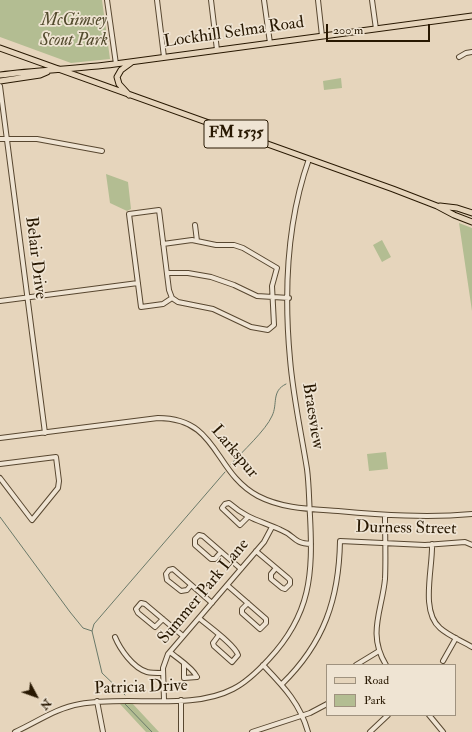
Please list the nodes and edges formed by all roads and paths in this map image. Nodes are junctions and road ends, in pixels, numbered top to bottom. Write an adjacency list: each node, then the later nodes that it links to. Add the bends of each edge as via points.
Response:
1 (107, 0): 17 (street)
2 (157, 0): 14 (street)
3 (211, 0): 12 (street)
4 (264, 0): 10 (street)
5 (318, 0): 9 (street)
6 (372, 0): 8 (street)
7 (472, 16): 8 (main road, Lockhill Selma Road)
8 (376, 29): 9 (main road, Lockhill Selma Road)
9 (322, 36): 10 (main road, Lockhill Selma Road)
10 (270, 43): 12 (main road, Lockhill Selma Road)
11 (0, 48): 18 (main road, FM 1535)
12 (217, 50): 14 (main road, Lockhill Selma Road)
13 (472, 52): 15 (street)
14 (164, 57): 16 (main road, Lockhill Selma Road)
15 (459, 57)
16 (134, 61): 17 (main road, Lockhill Selma Road); 24 (main road, via 118,74 118,81)
17 (116, 64): 18 (main road, Lockhill Selma Road)
18 (59, 70): 19 (main road, Lockhill Selma Road); 24 (main road, FM 1535)
19 (48, 72): 20 (main road, Lockhill Selma Road); 22 (main road, Lockhill Selma Road)
20 (15, 73): 21 (main road, Lockhill Selma Road); 22 (main road)
21 (0, 75)
22 (0, 80)
23 (0, 86): 25 (street, Belair Drive)
24 (129, 96): 28 (main road, FM 1535)
25 (6, 138): 26 (street); 27 (street, via 45,140); 37 (street, Belair Drive)
26 (0, 139)
27 (102, 151)
28 (309, 159): 29 (main road, FM 1535); 40 (street, Braesview, via 300,188 295,218)
29 (437, 206): 30 (main road, FM 1535, via 458,208); 31 (main road, FM 1535)
30 (472, 213)
31 (472, 222)
32 (195, 225): 33 (street)
33 (197, 241): 34 (street); 38 (street, via 239,246 277,268)
34 (163, 244): 35 (street); 36 (street, via 159,210 129,214)
35 (167, 273): 38 (street, via 211,277 255,296); 39 (street)
36 (138, 283): 37 (street); 39 (street, via 141,307 163,304)
37 (27, 297): 41 (street); 42 (street, Belair Drive)
38 (272, 297): 39 (street, via 273,327 268,330 254,328 213,309 182,303); 40 (street)
39 (172, 298)
40 (289, 298): 46 (street, Braesview, via 290,360 307,471)
41 (0, 301)
42 (45, 433): 43 (street, Larkspur); 46 (street, Larkspur, via 158,418 177,420 206,436 228,470 249,490 276,503)
43 (0, 438)
44 (0, 464): 45 (street, via 56,457 59,481 58,488 32,520)
45 (0, 478)
46 (309, 508): 48 (street, Larkspur); 52 (street, Braesview)
47 (472, 514): 48 (street, Larkspur, via 416,517)
48 (385, 515): 51 (street)
49 (248, 517): 49 (street, via 229,503 222,508 240,525); 50 (street)
50 (272, 527): 52 (street, via 285,532 298,542); 55 (street, Summer Park Lane)
51 (385, 543): 53 (street, Durness Street); 70 (street, via 384,582 376,630); 78 (street, Durness Street, via 340,541 338,580 328,616 312,650)
52 (311, 544): 76 (street, Braesview, via 310,579 302,608 288,636)
53 (432, 544): 54 (street, Durness Street, via 465,542); 68 (street, via 429,611 439,628)
54 (472, 545)
55 (256, 551): 57 (street); 58 (street, Summer Park Lane)
56 (221, 552): 56 (street, via 203,536 195,539 195,546 211,559 215,559); 58 (street)
57 (276, 568): 57 (street, via 290,580 285,589 270,577)
58 (241, 569): 60 (street, Summer Park Lane)
59 (191, 585): 59 (street, via 173,570 166,574 167,580 181,591 187,590); 61 (street)
60 (227, 585): 61 (street, Summer Park Lane); 62 (street)
61 (212, 603): 63 (street, Summer Park Lane)
62 (248, 603): 62 (street, via 266,620 262,628 259,629 242,613 242,609)
63 (199, 618): 65 (street, Summer Park Lane); 66 (street)
64 (163, 619): 64 (street, via 155,627 138,613 136,608 143,603); 65 (street)
65 (183, 636): 71 (street, Summer Park Lane)
66 (219, 636): 66 (street, via 213,643 214,646 232,662 238,653)
67 (115, 637): 77 (street, via 123,653 143,671)
68 (456, 638): 69 (street); 72 (street)
69 (472, 647)
70 (379, 651): 74 (street); 75 (street)
71 (170, 652): 73 (street); 77 (street, Summer Park Lane, via 164,661)
72 (443, 661)
73 (184, 664)
74 (357, 664)
75 (386, 664)
76 (263, 665): 78 (street); 80 (street, Patricia Drive, via 250,678 227,692 202,699)
77 (163, 673): 79 (street, Summer Park Lane)
78 (282, 684): 83 (street)
79 (164, 700): 80 (street, Patricia Drive); 81 (street, Patricia Drive)
80 (181, 700): 89 (street)
81 (97, 701): 87 (street, Patricia Drive, via 59,710); 88 (street)
82 (326, 704): 83 (street)
83 (303, 716): 90 (street); 91 (street)
84 (387, 716): 92 (street)
85 (430, 716): 86 (street)
86 (441, 731)
87 (15, 732)
88 (104, 732)
89 (181, 732)
90 (252, 732)
91 (308, 732)
92 (370, 732)

